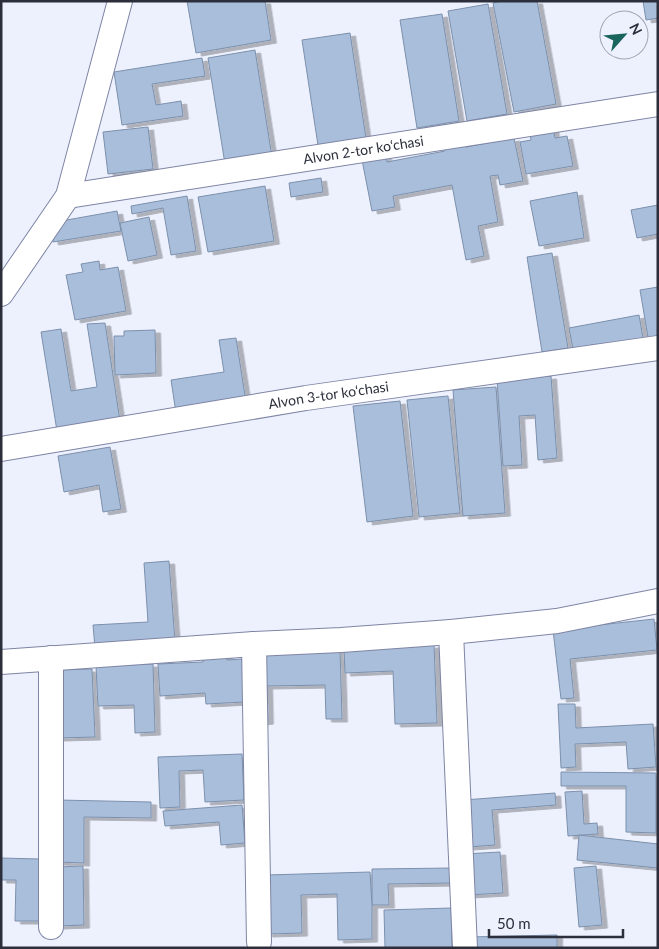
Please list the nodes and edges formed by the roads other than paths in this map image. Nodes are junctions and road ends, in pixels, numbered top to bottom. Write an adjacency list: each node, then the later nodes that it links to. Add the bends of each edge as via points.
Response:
1 (120, 1): 3 (street)
2 (658, 104): 3 (street, Alvon 2-tor ko‘chasi)
3 (68, 196): 4 (street)
4 (1, 294)
5 (658, 348): 6 (street, Alvon 3-tor ko‘chasi, via 306,398)
6 (1, 449)
7 (658, 601): 8 (street, via 557,621)
8 (451, 632): 9 (street); 14 (street)
9 (254, 644): 10 (street); 13 (street)
10 (51, 658): 11 (street); 12 (street)
11 (1, 662)
12 (51, 927)
13 (259, 942)
14 (464, 948)

